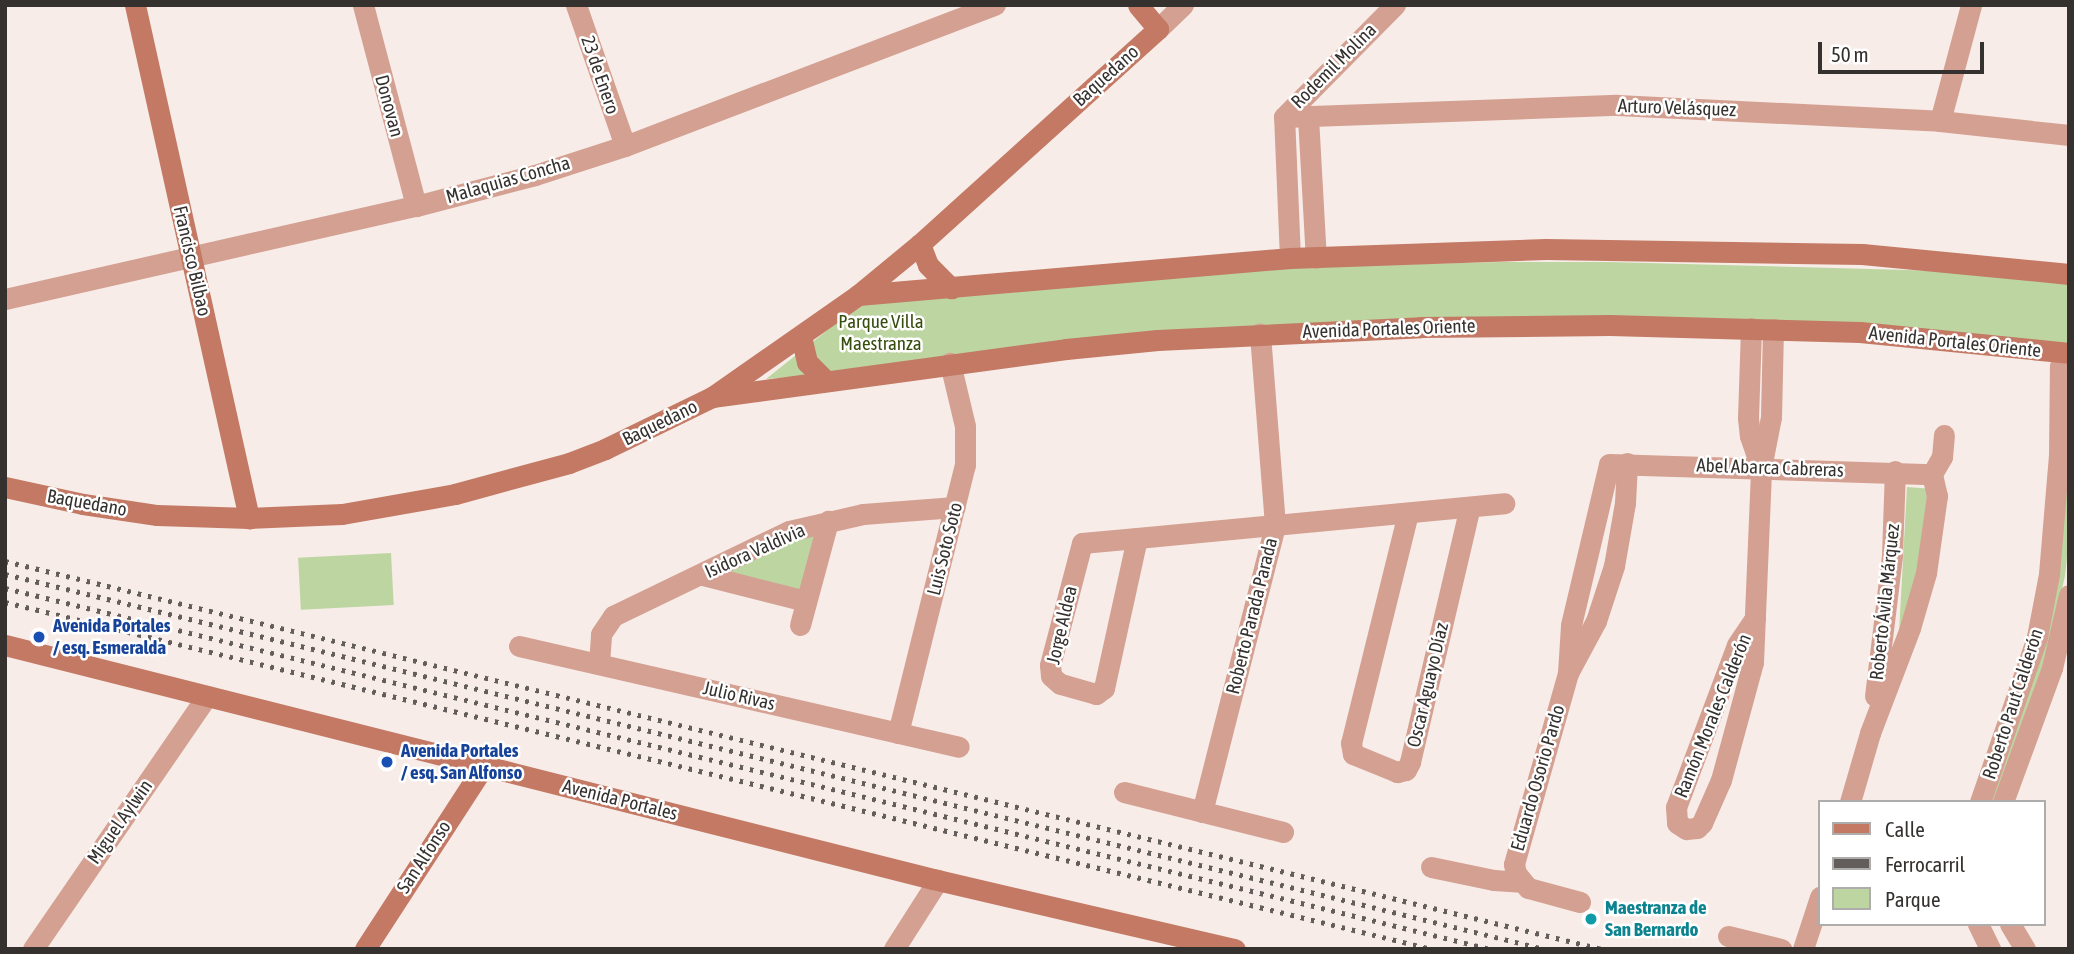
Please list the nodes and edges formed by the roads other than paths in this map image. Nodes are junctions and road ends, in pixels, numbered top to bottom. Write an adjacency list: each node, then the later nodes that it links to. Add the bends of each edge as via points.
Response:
1 (135, 5): 17 (street, Francisco Bilbao)
2 (363, 5): 15 (street, Donovan)
3 (576, 5): 14 (street, 23 de Enero)
4 (995, 5): 14 (street, Malaquias Concha)
5 (1138, 5): 9 (street)
6 (1183, 5): 9 (street, Baquedano)
7 (1395, 5): 10 (street, Rodemil Molina)
8 (1970, 5): 12 (street)
9 (1158, 29): 16 (street, Baquedano)
10 (1284, 117): 11 (street, Arturo Velásquez); 18 (street, Rodemil Molina)
11 (1308, 117): 12 (street, Arturo Velásquez, via 1617,105); 19 (street, Rodemil Molina)
12 (1940, 121): 13 (street, Arturo Velásquez)
13 (2069, 135)
14 (625, 146): 15 (street, Malaquias Concha)
15 (415, 206): 17 (street, Malaquias Concha)
16 (920, 244): 21 (street, via 928,265); 22 (street, Baquedano)
17 (191, 257): 23 (street, Malaquias Concha); 42 (street, Francisco Bilbao)
18 (1290, 258): 19 (street); 21 (street)
19 (1316, 258): 20 (street, via 1546,249 1862,254)
20 (2069, 274)
21 (951, 288): 22 (street)
22 (858, 295): 27 (street, Baquedano)
23 (5, 299)
24 (1751, 328): 25 (street, Avenida Portales Oriente); 26 (street, Avenida Portales Oriente, via 1523,324); 34 (street, Ramón Morales Calderón, via 1748,418)
25 (1773, 329): 28 (street, Avenida Portales Oriente, via 1860,332); 34 (street, Ramón Morales Calderón, via 1771,417)
26 (1260, 334): 29 (street, Avenida Portales Oriente, via 1158,340); 44 (street, Roberto Parada Parada)
27 (801, 336): 30 (street, via 807,362); 31 (street, Baquedano)
28 (2069, 355): 61 (street, Roberto Paut Calderón, via 2060,366 2058,468 2049,574 2037,637)
29 (950, 363): 30 (street, Avenida Portales Oriente); 39 (street, Luis Soto Soto, via 965,426 965,466)
30 (826, 381): 31 (street, Avenida Portales Oriente)
31 (712, 397): 42 (street, Baquedano, via 605,449 493,485 342,514)
32 (1944, 435): 36 (street, Roberto Ávila Márquez, via 1942,457)
33 (1618, 464): 34 (street, Abel Abarca Cabreras); 67 (street, Eduardo Osorio Pardo, via 1625,503 1614,566 1596,621 1568,673 1514,864)
34 (1761, 468): 35 (street, Abel Abarca Cabreras); 49 (street, Ramón Morales Calderón)
35 (1895, 471): 36 (street, Abel Abarca Cabreras); 56 (street, Roberto Ávila Márquez, via 1892,555)
36 (1932, 474): 56 (street, Roberto Ávila Márquez, via 1937,496 1926,573 1899,662)
37 (5, 487): 42 (street, Baquedano, via 122,510)
38 (1504, 503): 40 (street, Jorge Aldea)
39 (956, 507): 43 (street, Isidora Valdivia); 55 (street, Luis Soto Soto)
40 (1470, 507): 41 (street, Jorge Aldea); 41 (street, Oscar Aguayo Díaz, via 1410,762 1397,772 1353,754 1351,743)
41 (1408, 513): 44 (street, Jorge Aldea)
42 (249, 517)
43 (828, 521): 46 (street, Isidora Valdivia, via 789,531); 48 (street)
44 (1275, 525): 45 (street, Jorge Aldea); 63 (street, Roberto Parada Parada)
45 (1137, 538): 45 (street, Jorge Aldea, via 1082,543 1050,665 1051,676 1060,684 1096,694 1104,688)
46 (703, 575): 48 (street); 53 (street, Isidora Valdivia, via 613,616 601,634)
47 (2069, 595): 62 (street, Roberto Paut Calderón, via 2052,668)
48 (806, 601): 50 (street)
49 (1755, 618): 49 (street, Ramón Morales Calderón, via 1737,645 1676,807 1677,823 1686,829 1702,823 1721,780 1749,681)
50 (800, 625)
51 (5, 645): 54 (street, Avenida Portales)
52 (519, 646): 53 (street, Julio Rivas)
53 (599, 664): 55 (street, Julio Rivas)
54 (208, 696): 58 (street, Avenida Portales); 73 (street, Miguel Aylwin)
55 (898, 733): 57 (street, Julio Rivas)
56 (1870, 733): 60 (street, Roberto Ávila Márquez)
57 (959, 747)
58 (484, 766): 66 (street, Avenida Portales); 74 (street, San Alfonso)
59 (1124, 792): 63 (street)
60 (1851, 800)
61 (1981, 800)
62 (2004, 800)
63 (1202, 812): 64 (street)
64 (1283, 832)
65 (1432, 867): 67 (street)
66 (938, 880): 75 (street); 76 (street, Avenida Portales)
67 (1521, 882): 68 (street, via 1536,892)
68 (1580, 902)
69 (1818, 903): 78 (street)
70 (1979, 926): 79 (street)
71 (2011, 926): 80 (street)
72 (1728, 936): 77 (street)
73 (33, 949)
74 (365, 949)
75 (894, 949)
76 (1236, 949)
77 (1781, 949)
78 (1803, 949)
79 (1990, 949)
80 (2025, 949)

